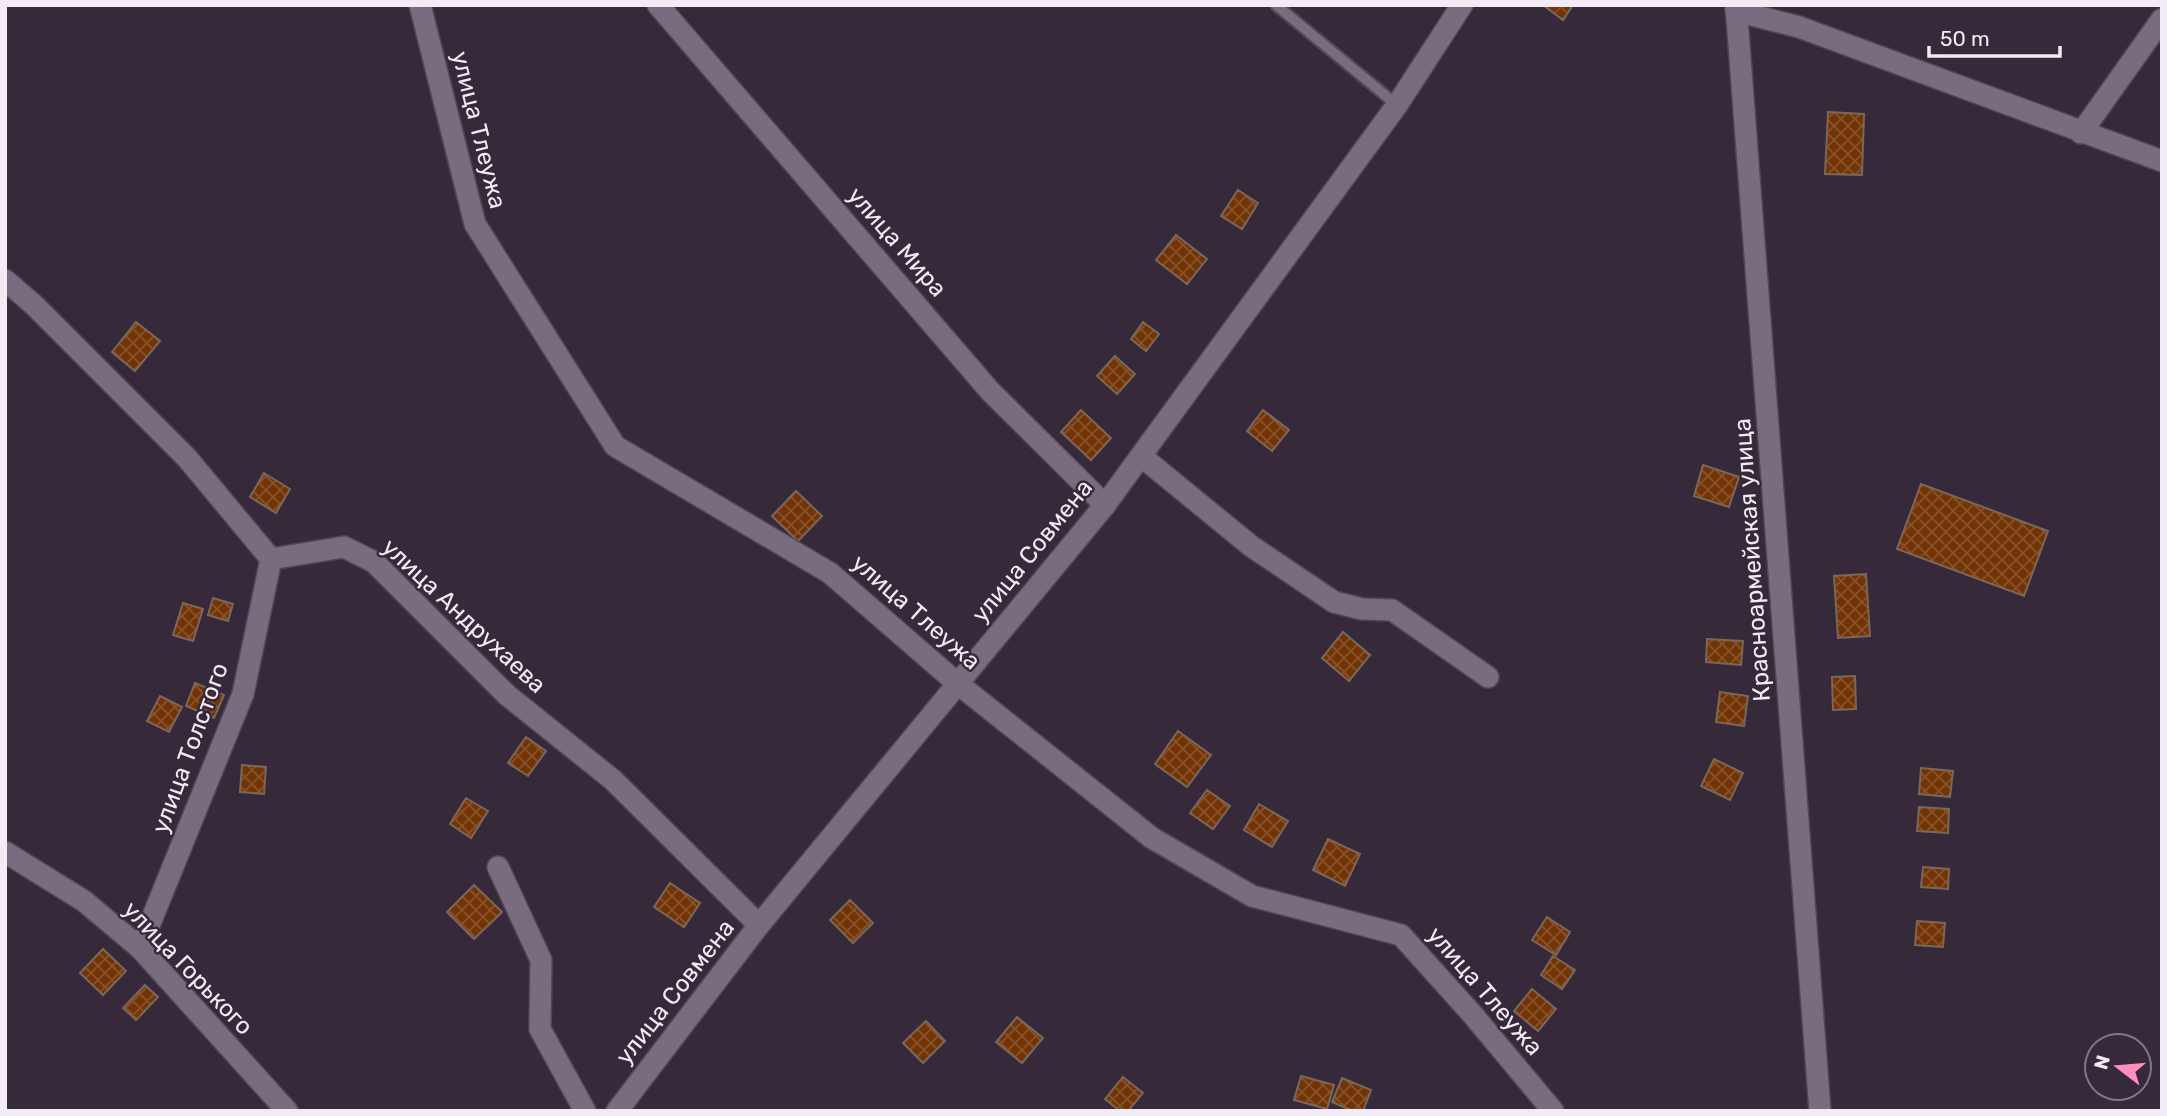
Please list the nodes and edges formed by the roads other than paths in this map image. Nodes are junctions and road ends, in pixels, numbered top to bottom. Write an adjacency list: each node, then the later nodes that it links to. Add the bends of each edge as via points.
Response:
1 (420, 5): 15 (street, улица Тлеужа, via 475,224 615,446 830,573)
2 (658, 5): 12 (street, улица Мира, via 990,391)
3 (1276, 5): 7 (lane)
4 (1462, 5): 7 (street, улица Совмена)
5 (1736, 8): 8 (street, via 1799,27); 24 (street, Красноармейская улица)
6 (2162, 19): 8 (street)
7 (1397, 105): 11 (street, улица Совмена)
8 (2081, 133): 9 (street)
9 (2162, 161)
10 (5, 280): 13 (street, via 187,458)
11 (1141, 456): 12 (street, улица Совмена); 14 (street, via 1251,546 1334,602 1392,610)
12 (1105, 505): 15 (street, улица Совмена)
13 (271, 559): 18 (street, улица Андрухаева, via 344,547 374,562 507,695 612,780); 19 (street, улица Толстого, via 243,694)
14 (1488, 677)
15 (957, 683): 18 (street, улица Совмена); 23 (street, улица Тлеужа, via 1152,838 1252,896 1401,935)
16 (5, 852): 19 (street, улица Горького, via 84,901)
17 (498, 867): 21 (street, via 541,960 540,1029)
18 (760, 925): 22 (street, улица Совмена)
19 (140, 948): 20 (street, улица Горького)
20 (286, 1111)
21 (585, 1111)
22 (617, 1111)
23 (1553, 1111)
24 (1820, 1111)

